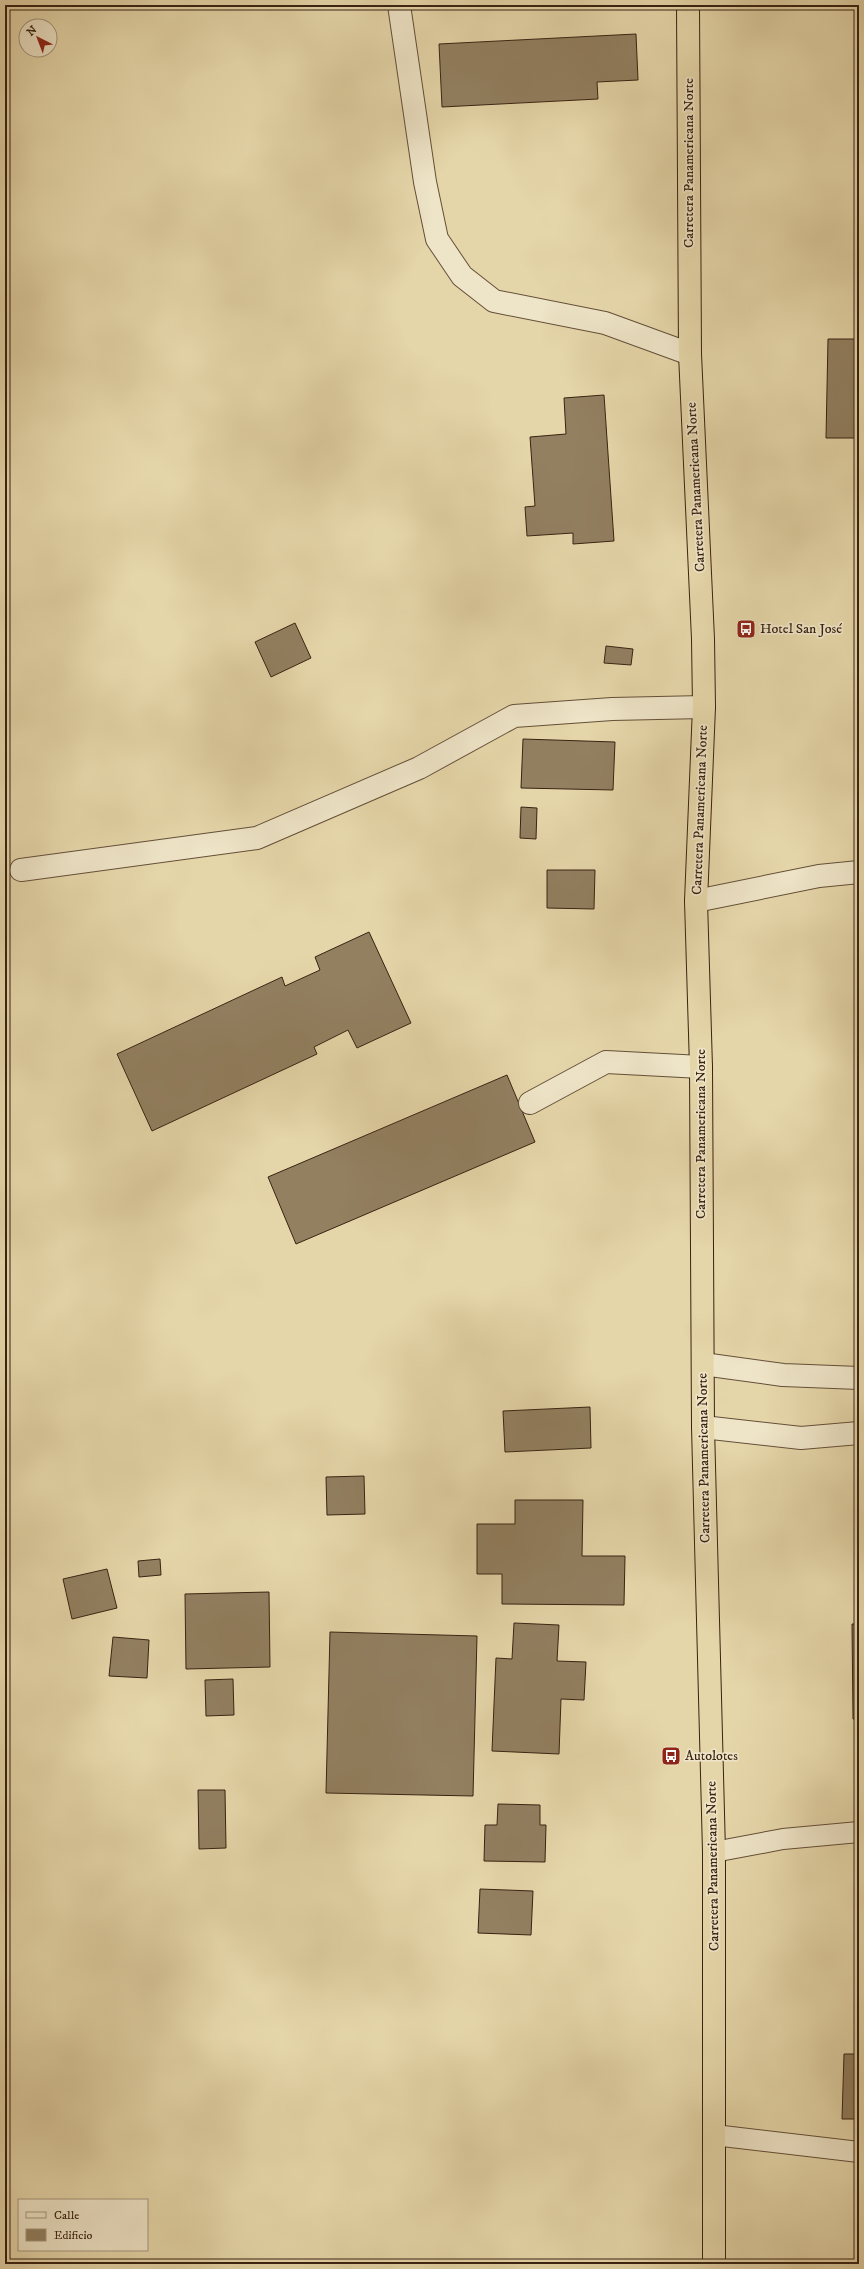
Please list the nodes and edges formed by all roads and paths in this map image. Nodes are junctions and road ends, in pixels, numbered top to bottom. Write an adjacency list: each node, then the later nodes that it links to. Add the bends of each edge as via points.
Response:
1 (400, 5): 3 (street, via 425,182 437,239 462,276 494,301 605,323)
2 (688, 5): 3 (highway, Carretera Panamericana Norte)
3 (690, 354): 4 (highway, Carretera Panamericana Norte)
4 (704, 707): 5 (street, via 612,708 514,716 419,768 256,838); 7 (highway, Carretera Panamericana Norte)
5 (22, 870)
6 (859, 872): 7 (street, via 819,876)
7 (696, 901): 8 (highway, Carretera Panamericana Norte)
8 (701, 1067): 9 (street, via 606,1062); 10 (highway, Carretera Panamericana Norte)
9 (530, 1103)
10 (702, 1364): 11 (street, via 783,1375); 12 (highway, Carretera Panamericana Norte)
11 (859, 1378)
12 (703, 1428): 13 (street, via 801,1438); 15 (highway, Carretera Panamericana Norte)
13 (859, 1433)
14 (859, 1832): 15 (lane, via 783,1839)
15 (714, 1852): 16 (highway, Carretera Panamericana Norte)
16 (714, 2135): 17 (lane); 18 (highway, Carretera Panamericana Norte)
17 (859, 2152)
18 (714, 2264)

